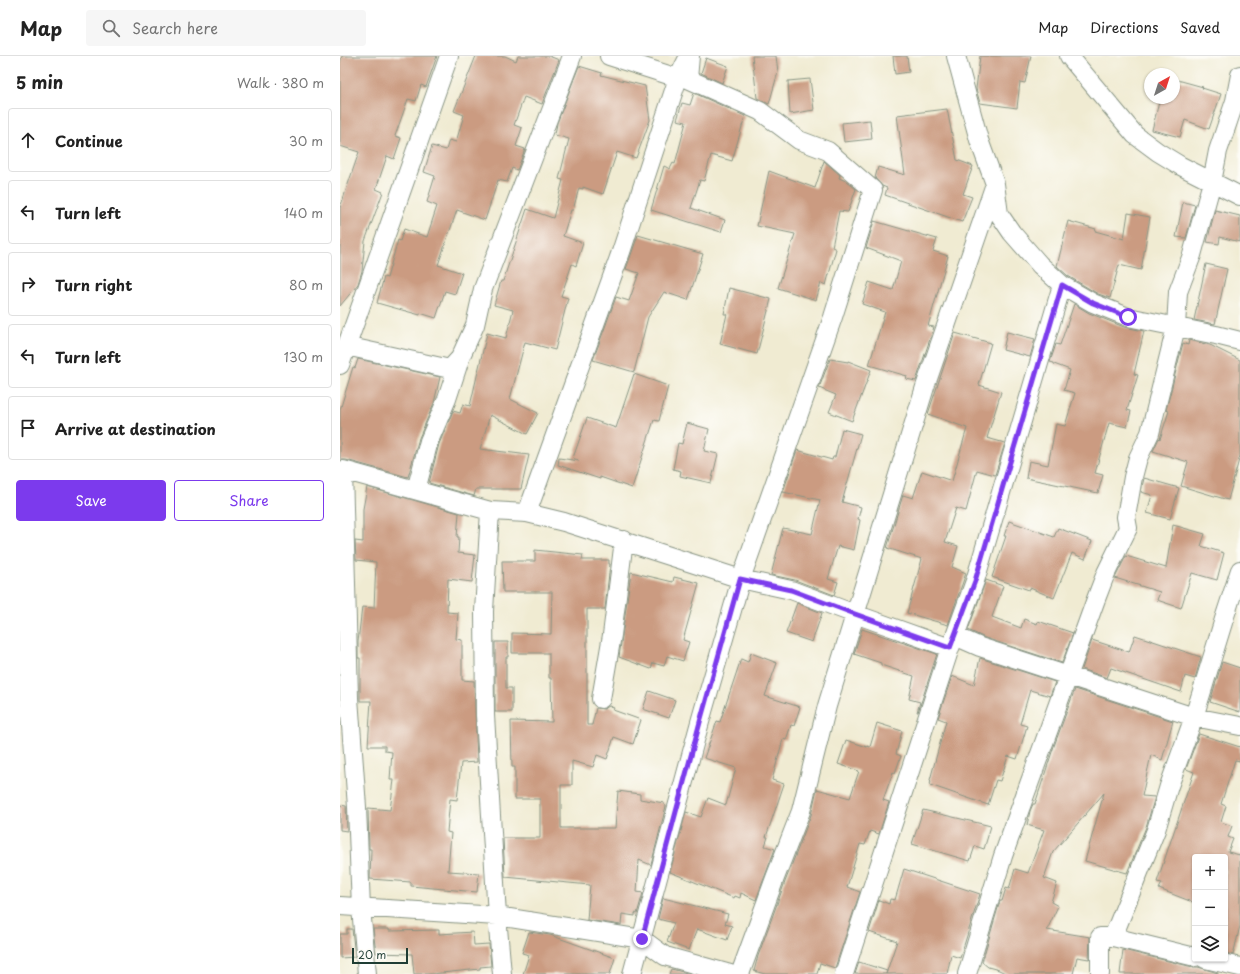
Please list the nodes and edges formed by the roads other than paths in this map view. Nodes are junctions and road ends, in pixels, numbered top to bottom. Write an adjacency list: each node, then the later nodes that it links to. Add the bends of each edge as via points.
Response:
1 (449, 56): 15 (street)
2 (572, 56): 16 (street, via 483,289 475,325)
3 (609, 56): 8 (street)
4 (690, 56): 8 (street); 24 (street, via 688,79 760,111 799,140 828,151 873,190 833,317)
5 (956, 56): 10 (street, via 979,140)
6 (1069, 56): 9 (street, via 1135,135 1158,152)
7 (1240, 75): 9 (street, via 1235,101 1218,151)
8 (678, 78): 21 (street, via 621,252)
9 (1212, 182): 11 (street); 13 (street, via 1192,255 1178,292)
10 (995, 184): 12 (street, via 999,214 1040,266); 25 (street, via 925,387)
11 (1240, 196)
12 (1062, 285): 13 (street, via 1093,303 1128,317); 26 (street, via 975,581)
13 (1176, 327): 14 (street); 27 (street, via 1150,433 1138,458 1133,477 1126,517 1128,528 1106,573)
14 (1240, 342)
15 (346, 346): 16 (street, via 450,369); 17 (street)
16 (460, 358): 19 (street, via 448,399 429,441)
17 (340, 365)
18 (342, 470): 19 (street); 32 (street, via 349,698)
19 (416, 490): 20 (street)
20 (490, 511): 21 (street); 33 (street, via 484,611 485,715)
21 (528, 513): 22 (street)
22 (624, 540): 24 (street); 28 (street)
23 (1240, 570): 29 (street)
24 (740, 579): 25 (street, via 791,590); 35 (street)
25 (855, 614): 26 (street); 43 (street, via 827,706 801,811)
26 (952, 642): 27 (street, via 980,648); 44 (street)
27 (1069, 676): 29 (street); 45 (street, via 1003,856)
28 (601, 699)
29 (1194, 717): 30 (street); 34 (street, via 1156,830)
30 (1240, 726)
31 (340, 906): 32 (street)
32 (361, 908): 33 (street); 39 (street)
33 (497, 916): 35 (street); 40 (street)
34 (1113, 937): 36 (street); 46 (street, via 1100,937)
35 (642, 939): 41 (street); 42 (street, via 664,956)
36 (1192, 956)
37 (1218, 962): 38 (street)
38 (1240, 967)
39 (367, 974)
40 (502, 974)
41 (632, 974)
42 (730, 974)
43 (740, 974)
44 (844, 974)
45 (967, 974)
46 (1100, 974)

